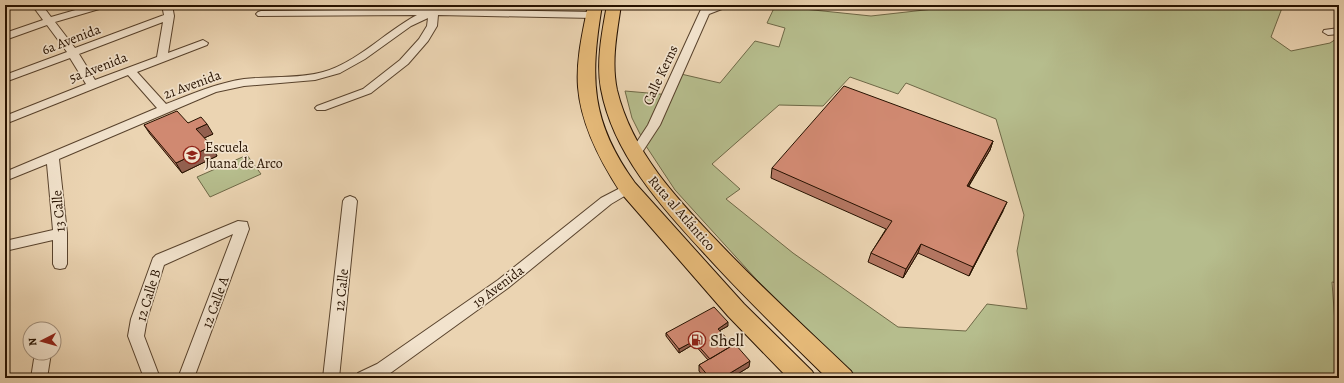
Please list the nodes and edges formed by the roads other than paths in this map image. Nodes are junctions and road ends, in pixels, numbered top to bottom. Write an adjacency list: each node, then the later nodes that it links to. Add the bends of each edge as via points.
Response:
1 (37, 5): 11 (street)
2 (103, 5): 11 (street)
3 (167, 5): 10 (street)
4 (268, 5): 8 (street, via 261,14)
5 (614, 5): 24 (highway, Ruta al Atlántico, via 607,69 609,89 616,112)
6 (724, 5): 7 (street)
7 (707, 8): 24 (street, Calle Kerns, via 654,125)
8 (426, 10): 9 (street); 21 (street, via 432,26 423,41 404,62 367,91); 22 (street, 21 Avenida, via 370,51 337,70 314,77 247,82 213,89)
9 (594, 10): 27 (highway, Ruta al Atlántico, via 586,72 588,93 593,117 611,162)
10 (169, 16): 16 (street, 6a Avenida); 17 (street)
11 (48, 21): 14 (street); 16 (street)
12 (1339, 31): 13 (street)
13 (1328, 32)
14 (5, 37)
15 (203, 43): 17 (street, 5a Avenida)
16 (73, 53): 19 (street, 6a Avenida); 20 (street)
17 (162, 58): 18 (street, 5a Avenida)
18 (130, 70): 20 (street, 5a Avenida); 22 (street)
19 (5, 79)
20 (92, 85): 23 (street, 5a Avenida)
21 (321, 108)
22 (165, 110): 25 (street, 21 Avenida)
23 (5, 120)
24 (635, 154): 40 (highway, Ruta al Atlántico, via 680,214 734,273)
25 (53, 158): 26 (street, 21 Avenida); 30 (street, 13 Calle)
26 (6, 174)
27 (628, 188): 38 (street, 19 Avenida, via 606,201 502,284 383,369); 39 (highway, Ruta al Atlántico, via 736,310)
28 (350, 202): 37 (street, 12 Calle)
29 (242, 226): 35 (street, 12 Calle B, via 158,262 136,336); 36 (street, 12 Calle A)
30 (60, 233): 31 (street); 32 (street, 13 Calle)
31 (5, 246)
32 (60, 264)
33 (41, 361): 34 (street)
34 (38, 378)
35 (152, 378)
36 (186, 378)
37 (332, 378)
38 (364, 378)
39 (804, 378)
40 (843, 378)

